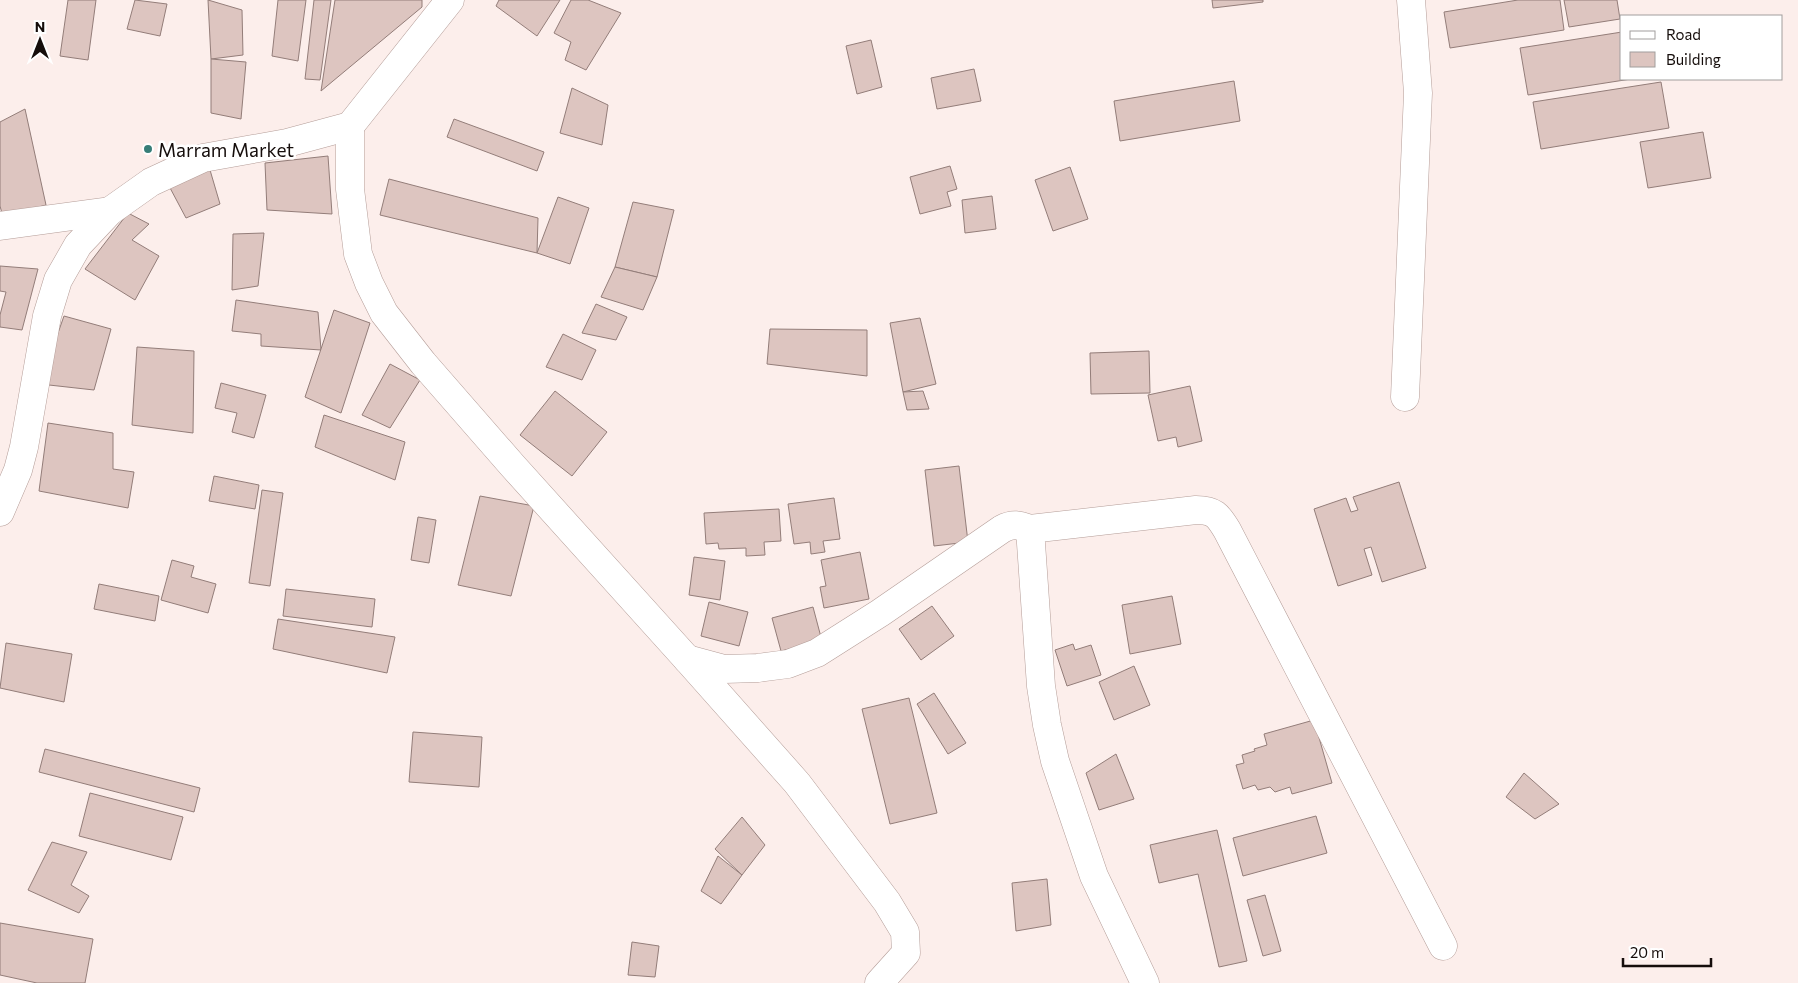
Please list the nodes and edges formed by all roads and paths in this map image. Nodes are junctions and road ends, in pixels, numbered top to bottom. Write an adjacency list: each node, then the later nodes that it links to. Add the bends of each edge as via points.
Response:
1 (450, 0): 3 (street)
2 (1411, 0): 6 (street, via 1418,93)
3 (350, 126): 4 (street, via 287,143 203,158 151,182); 10 (street, via 350,189 358,254 368,283 384,313 493,444)
4 (110, 211): 5 (street); 7 (street, via 78,244 58,280 47,316 24,447)
5 (0, 226)
6 (1404, 396)
7 (9, 470): 8 (street)
8 (0, 512)
9 (1030, 529): 10 (street, via 1019,524 1007,526 817,653 788,664 724,669); 11 (street, via 1196,510 1217,515); 13 (street, via 1042,686 1053,752 1094,876)
10 (687, 659): 12 (street, via 797,783 905,932 906,953)
11 (1443, 946)
12 (879, 983)
13 (1145, 983)

